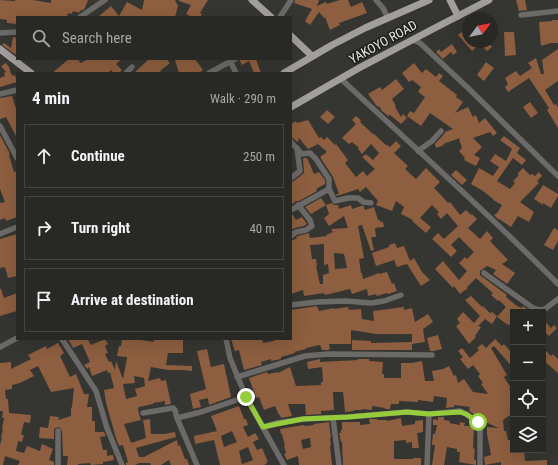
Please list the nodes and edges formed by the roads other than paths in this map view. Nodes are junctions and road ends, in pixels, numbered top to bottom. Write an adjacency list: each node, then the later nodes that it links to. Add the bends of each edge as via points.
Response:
1 (105, 0): 11 (street)
2 (252, 0): 9 (main road)
3 (291, 0): 12 (street)
4 (376, 0): 14 (street)
5 (429, 0): 14 (main road)
6 (450, 0): 13 (main road)
7 (489, 0): 13 (main road, YAKOYO ROAD)
8 (558, 11): 10 (street)
9 (264, 14)
10 (520, 15)
11 (81, 16)
12 (281, 16)
13 (458, 16): 18 (main road, YAKOYO ROAD)
14 (388, 18): 20 (main road)
15 (16, 32): 16 (street)
16 (0, 33)
17 (292, 37): 20 (main road)
18 (412, 40): 28 (main road, YAKOYO ROAD); 38 (street, via 420,43 463,83)
19 (0, 49): 23 (main road)
20 (312, 56): 27 (main road)
21 (232, 60): 25 (street); 26 (street)
22 (132, 67): 24 (street)
23 (30, 72)
24 (127, 72)
25 (211, 72)
26 (236, 72)
27 (286, 72)
28 (341, 79): 31 (main road, YAKOYO ROAD); 36 (street)
29 (16, 90): 30 (street)
30 (0, 94)
31 (292, 106)
32 (0, 126): 37 (street)
33 (441, 130): 36 (street, via 432,141)
34 (292, 143): 35 (street)
35 (297, 148): 39 (street, via 300,171); 40 (street, via 302,154 310,153 316,159 329,179)
36 (418, 150): 48 (street)
37 (16, 156)
38 (558, 176)
39 (292, 177)
40 (329, 189): 41 (street, via 335,201 358,198); 42 (street)
41 (371, 203)
42 (298, 205): 43 (street); 46 (street, via 312,226)
43 (292, 209)
44 (16, 227): 45 (street)
45 (0, 234)
46 (292, 235)
47 (484, 273): 50 (street, via 533,308 545,309)
48 (558, 284)
49 (401, 295): 51 (street, via 371,303 346,301)
50 (558, 299)
51 (292, 305)
52 (16, 339): 55 (street)
53 (63, 340): 66 (street, via 96,391)
54 (226, 340): 57 (street)
55 (0, 347)
56 (432, 355): 57 (street, via 305,356)
57 (237, 377): 58 (street)
58 (246, 397): 61 (street); 63 (street)
59 (143, 413): 61 (street, via 173,408)
60 (429, 414): 62 (street, via 407,412); 70 (street); 71 (street, via 460,412 478,422)
61 (177, 418): 67 (street)
62 (333, 418): 63 (street, via 303,419); 69 (street)
63 (263, 427): 68 (street)
64 (58, 431): 65 (street)
65 (58, 465)
66 (122, 465)
67 (197, 465)
68 (284, 465)
69 (339, 465)
70 (427, 465)
71 (480, 465)

